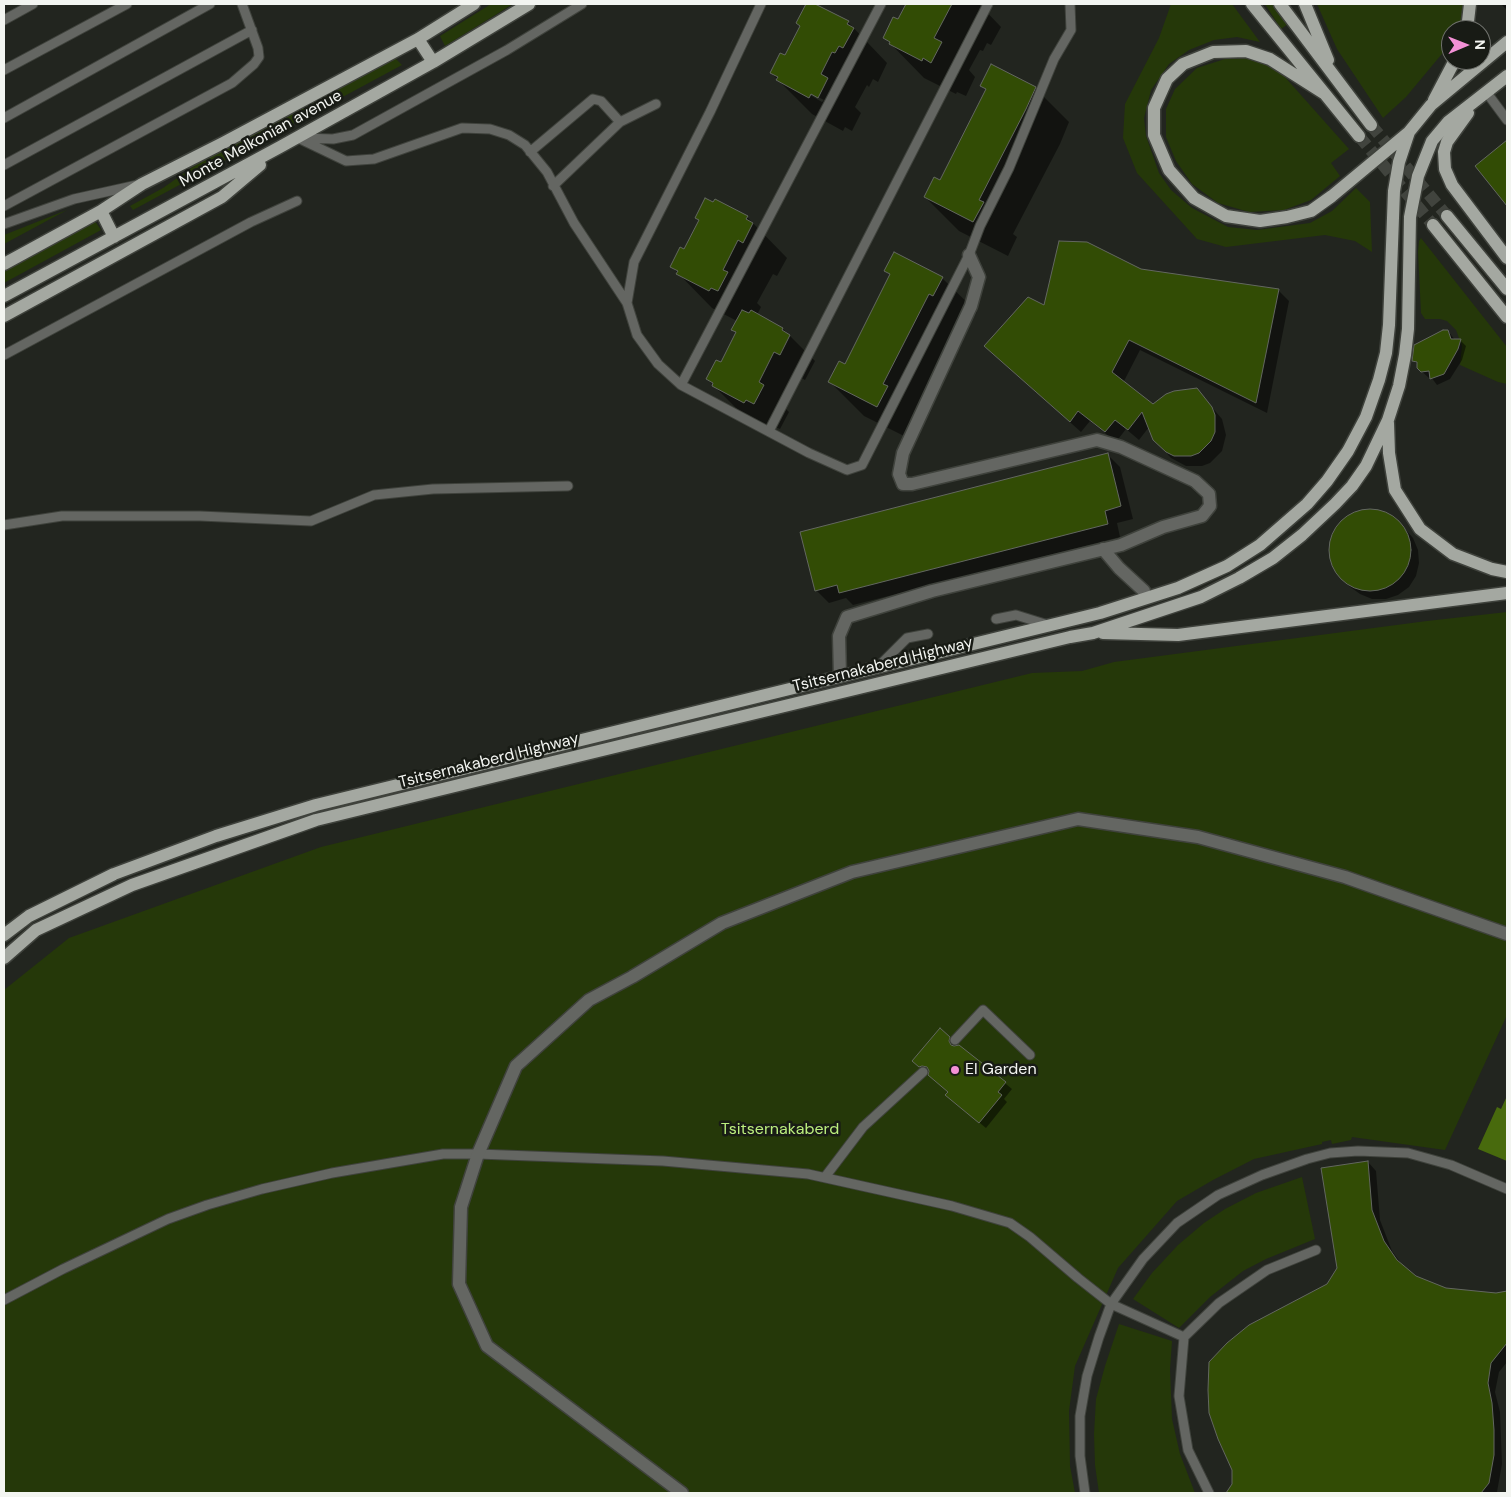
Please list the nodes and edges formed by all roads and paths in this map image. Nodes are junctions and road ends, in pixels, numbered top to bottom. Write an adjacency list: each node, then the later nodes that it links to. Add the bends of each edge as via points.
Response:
1 (33, 4): 16 (lane)
2 (127, 4): 22 (lane)
3 (210, 4): 31 (lane)
4 (242, 4): 18 (lane)
5 (474, 4): 19 (main road, Monte Melkonian avenue)
6 (530, 4): 21 (main road, Monte Melkonian avenue)
7 (582, 4): 37 (lane, via 507,50 353,135 333,139)
8 (761, 4): 55 (lane, via 634,262)
9 (881, 4): 59 (lane)
10 (988, 4): 61 (lane)
11 (1070, 4): 50 (lane, via 1071,30 1054,59 1009,168)
12 (1252, 4): 27 (main road)
13 (1280, 4): 25 (main road)
14 (1305, 4): 25 (main road)
15 (1470, 4): 17 (main road)
16 (4, 20)
17 (1468, 20)
18 (252, 30): 40 (lane); 44 (lane, via 259,57 232,83)
19 (418, 39): 21 (main road); 41 (main road, Monte Melkonian avenue)
20 (1507, 42): 30 (main road)
21 (433, 62): 37 (main road, Monte Melkonian avenue)
22 (4, 70)
23 (1450, 70): 30 (main road)
24 (1507, 76): 26 (main road, Tsitsernakaberd Highway)
25 (1335, 78): 34 (main road)
26 (1487, 93): 29 (main road, Tsitsernakaberd Highway); 32 (lane)
27 (1325, 94): 35 (main road, via 1270,59 1246,51 1213,52 1183,64 1166,79 1154,108 1154,135 1169,170 1194,198 1226,216 1260,221 1311,211); 36 (main road)
28 (656, 104): 33 (lane)
29 (1473, 104): 51 (main road, via 1447,142 1445,168 1452,185); 60 (main road, Tsitsernakaberd Highway, via 1448,122 1432,141 1418,176 1410,217 1405,355)
30 (1431, 105): 35 (main road)
31 (4, 118)
32 (1507, 120)
33 (620, 122): 39 (lane, via 601,100 593,99); 42 (lane)
34 (1371, 125)
35 (1410, 132): 69 (main road, Tsitsernakaberd Highway, via 1399,162 1394,191 1386,353 1366,417 1327,481 1307,504 1260,545 1227,566 1178,588)
36 (1359, 136)
37 (298, 138): 38 (main road, Monte Melkonian avenue); 39 (lane, via 346,161 374,159 462,128 490,129 509,135)
38 (280, 148): 49 (main road, Monte Melkonian avenue); 56 (main road, via 222,197)
39 (530, 152): 42 (lane, via 547,172)
40 (4, 165)
41 (142, 184): 45 (main road, Monte Melkonian avenue); 47 (lane, via 74,199)
42 (553, 186): 55 (lane, via 574,224)
43 (297, 201): 58 (lane, via 251,222)
44 (4, 206)
45 (101, 211): 49 (main road); 52 (main road, Monte Melkonian avenue)
46 (1447, 216): 53 (main road)
47 (4, 224)
48 (1433, 224): 57 (main road)
49 (114, 237): 54 (main road, Monte Melkonian avenue)
50 (968, 255): 61 (lane, via 862,465 847,470); 64 (street, via 979,277 971,306 904,453 898,474 903,484 912,484 1097,440 1121,447 1194,481 1209,494 1210,506 1202,516)
51 (1507, 258)
52 (4, 264)
53 (1507, 290)
54 (4, 296)
55 (627, 303): 59 (lane, via 637,335 658,364)
56 (4, 316)
57 (1507, 317)
58 (4, 355)
59 (681, 385): 61 (lane)
60 (1388, 420): 65 (main road, via 1395,490 1420,529 1453,554); 70 (main road, Tsitsernakaberd Highway, via 1366,466 1352,486 1316,523 1273,558 1201,597)
61 (769, 431)
62 (568, 486): 63 (lane, via 433,488 374,495 312,521 200,516 62,516)
63 (4, 525)
64 (1103, 549): 66 (street); 73 (street, via 847,617 839,636)
65 (1507, 572)
66 (1144, 591)
67 (1507, 593): 70 (main road, via 1178,635)
68 (996, 620): 69 (lane, via 1016,616)
69 (1048, 626): 72 (main road, Tsitsernakaberd Highway)
70 (1093, 633): 76 (main road, Tsitsernakaberd Highway, via 316,820 132,885 36,930)
71 (928, 634): 72 (lane, via 908,638)
72 (878, 667): 73 (main road, Tsitsernakaberd Highway)
73 (840, 676): 75 (main road, Tsitsernakaberd Highway, via 316,804 216,836 114,874 29,916)
74 (1507, 934): 80 (street, via 1336,874 1198,837 1078,818 852,872 722,923 589,1000 516,1066)
75 (4, 935)
76 (4, 958)
77 (955, 1040): 78 (lane, via 983,1010)
78 (1030, 1055)
79 (923, 1072): 81 (lane, via 863,1127)
80 (478, 1154): 81 (lane, via 664,1161); 84 (lane, via 443,1154 332,1173 206,1205 168,1219); 87 (street, via 461,1207 460,1284 486,1346)
81 (825, 1178): 85 (lane, via 906,1195 1010,1223)
82 (1507, 1189): 85 (lane, via 1451,1165 1408,1153 1358,1151 1306,1159 1218,1195 1177,1224 1143,1258)
83 (1316, 1250): 86 (lane, via 1267,1270 1219,1303)
84 (4, 1300)
85 (1111, 1304): 86 (lane); 88 (lane, via 1087,1376 1080,1416 1080,1456)
86 (1184, 1338): 89 (lane, via 1179,1396 1188,1450)
87 (682, 1493)
88 (1085, 1493)
89 (1208, 1493)

